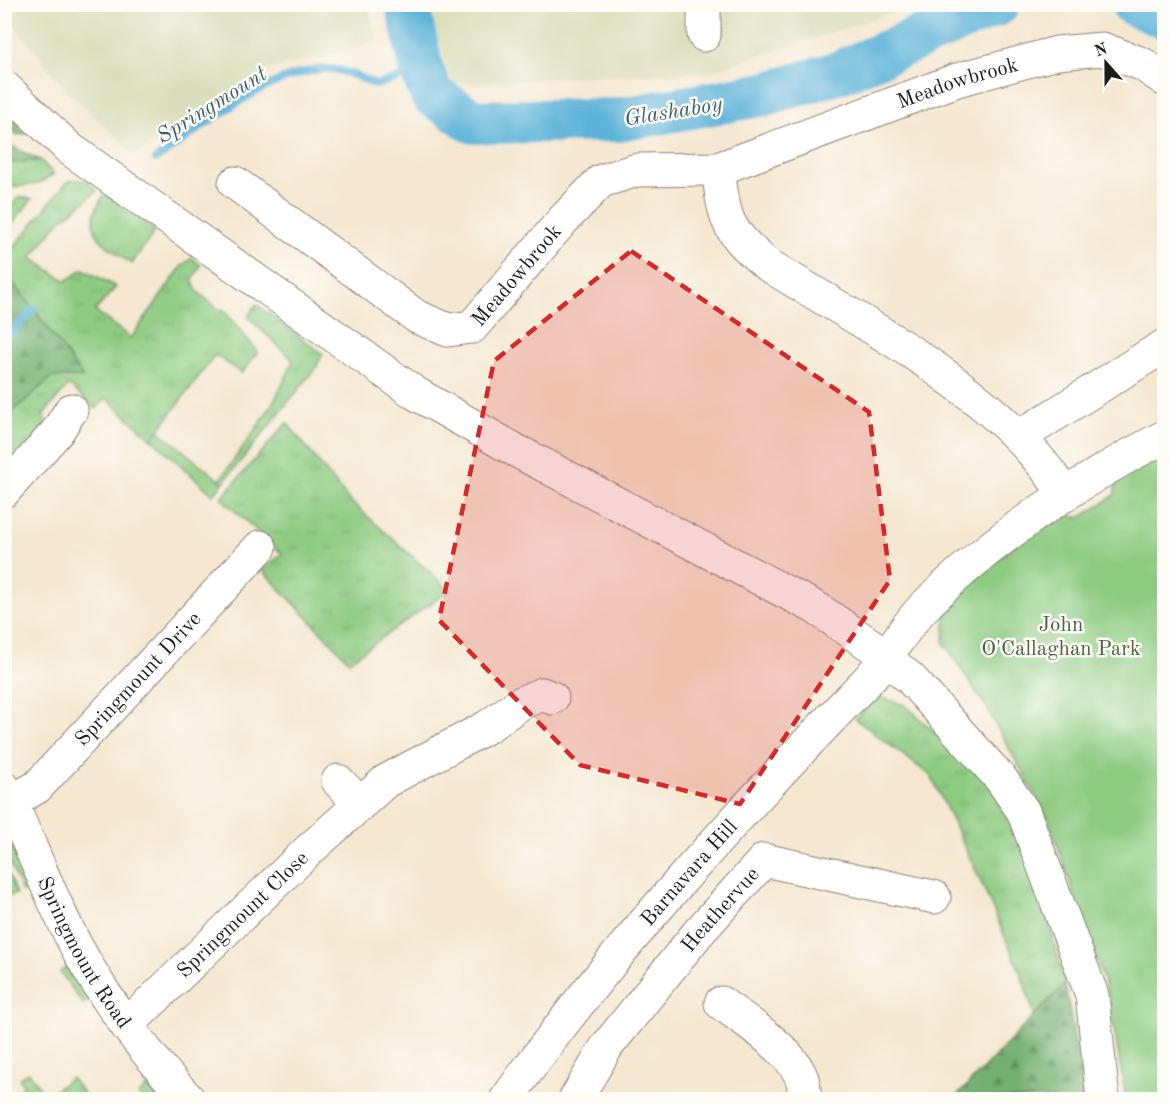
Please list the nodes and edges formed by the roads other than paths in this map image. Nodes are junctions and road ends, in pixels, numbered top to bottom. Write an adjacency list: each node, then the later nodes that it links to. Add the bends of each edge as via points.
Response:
1 (1164, 80): 3 (street, Meadowbrook, via 1142,64 1102,49 1057,53 957,80)
2 (4, 87): 12 (street, via 70,149 415,393 816,608)
3 (718, 169): 4 (street, Meadowbrook, via 637,170 601,181 555,228 472,327 448,330 417,317); 7 (street, via 724,212 738,240 765,263 954,381)
4 (235, 183)
5 (1164, 346): 7 (street)
6 (71, 410): 9 (street, via 57,432)
7 (1019, 437): 10 (street)
8 (1164, 437): 10 (street, Barnavara Hill)
9 (4, 491)
10 (1065, 495): 12 (street, Barnavara Hill, via 946,586 906,628)
11 (260, 547): 14 (street, Springmount Drive, via 37,787)
12 (887, 657): 19 (street, Barnavara Hill, via 628,941); 22 (street, via 975,748 1023,811 1092,995)
13 (552, 698): 17 (street, Springmount Close, via 542,694 521,703 476,733 386,781 349,792)
14 (8, 795): 17 (street, Springmount Road, via 75,944)
15 (934, 897): 20 (street, Heathervue, via 765,860 698,933 607,1046)
16 (721, 1003): 21 (street, via 783,1049 799,1071 805,1092)
17 (127, 1025): 18 (street, Springmount Road)
18 (189, 1100)
19 (506, 1100)
20 (575, 1100)
21 (803, 1100)
22 (1103, 1100)

